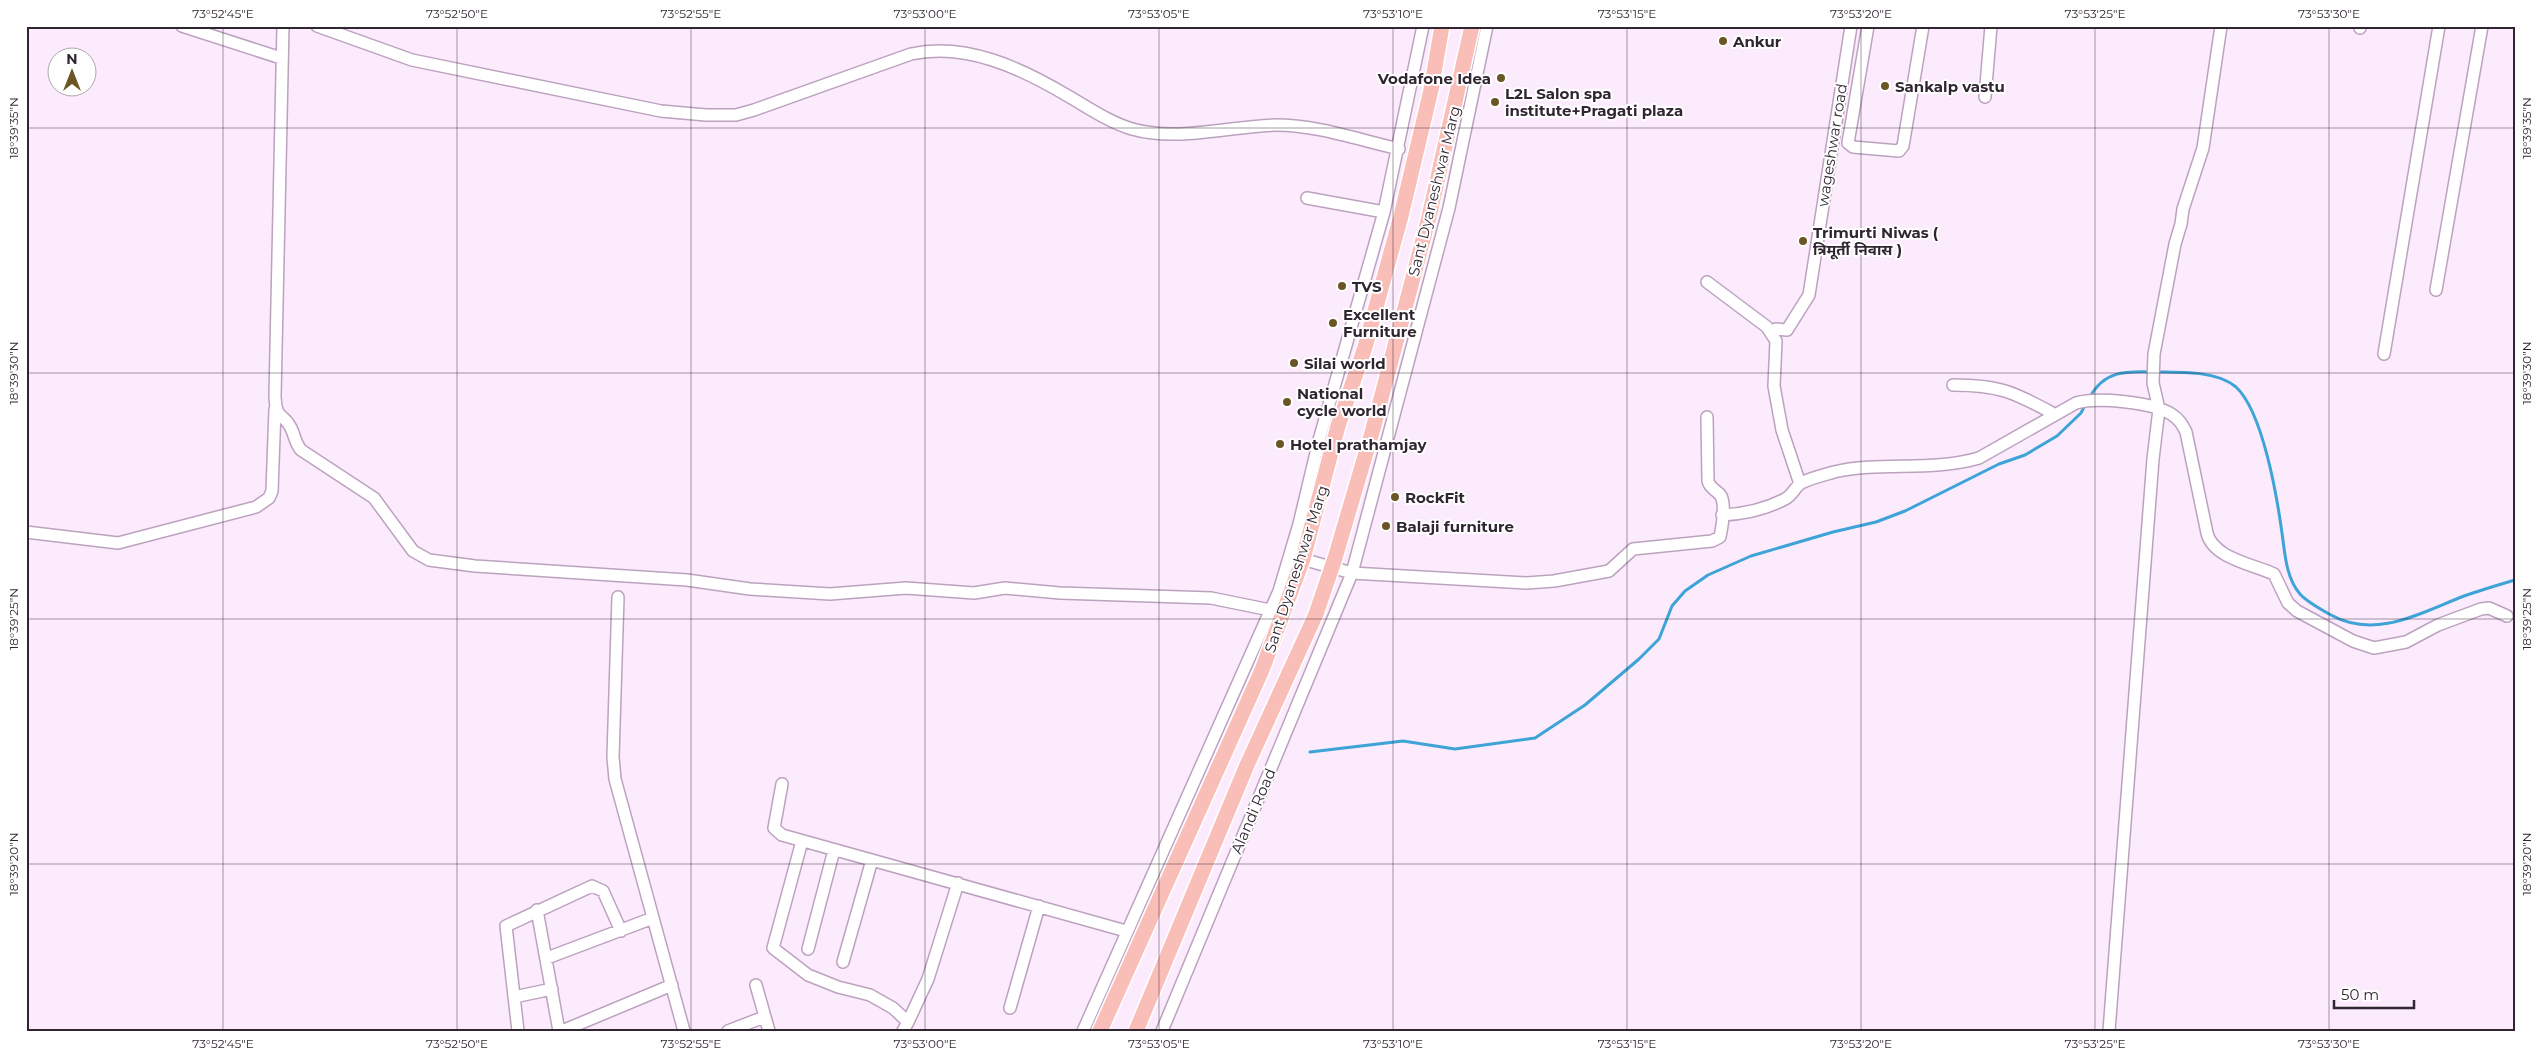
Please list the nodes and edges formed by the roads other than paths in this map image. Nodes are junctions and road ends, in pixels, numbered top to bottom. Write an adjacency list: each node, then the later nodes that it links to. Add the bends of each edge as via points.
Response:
1 (182, 26): 15 (street)
2 (283, 26): 15 (street)
3 (317, 26): 17 (street, via 412,60 661,111 720,115 754,110 910,54 930,50 970,52 1051,86 1101,116 1133,129 1177,134 1291,126)
4 (1423, 26): 17 (street)
5 (1442, 26): 32 (main road, Sant Dyaneshwar Marg, via 1431,90 1401,216 1365,347)
6 (1472, 26): 33 (main road, Sant Dyaneshwar Marg, via 1429,217 1373,429)
7 (1487, 26): 34 (street, Alandi Road, via 1449,208)
8 (1851, 26): 22 (street, wageshwar road, via 1809,295 1787,330)
9 (1868, 26): 10 (street, via 1848,143 1853,147 1899,151 1903,146)
10 (1923, 26)
11 (1990, 26): 16 (street)
12 (2221, 26): 26 (street, via 2202,148 2182,209 2182,224 2175,244 2154,354 2153,383)
13 (2438, 26): 23 (street)
14 (2482, 26): 21 (street)
15 (281, 58): 25 (street)
16 (1985, 97)
17 (1398, 149): 19 (street)
18 (1307, 198): 19 (street)
19 (1384, 212): 32 (street, via 1319,440 1299,524)
20 (1707, 282): 22 (street)
21 (2436, 290)
22 (1772, 332): 29 (street, via 1776,342 1774,386 1782,430)
23 (2384, 354)
24 (1953, 385): 27 (street, via 1995,387 2026,398)
25 (276, 404): 31 (street, via 272,491 269,498 256,507 118,543); 36 (street, via 278,413 291,427 301,450 374,498 413,551 429,560 820,593 854,594 906,588 974,593 1005,588 1210,598)
26 (2159, 409): 27 (street, via 2093,400); 37 (street, via 2180,421 2186,432 2212,546 2274,574 2288,603 2307,618 2374,648 2406,642 2438,625 2481,609 2489,608); 67 (street)
27 (2054, 414): 29 (street, via 1993,450 1967,461 1930,467 1854,468)
28 (1707, 416): 30 (street, via 1708,481 1722,498)
29 (1800, 484): 30 (street, via 1787,498 1770,506)
30 (1722, 515): 34 (street, via 1718,539 1633,549 1615,568 1579,577 1527,583)
31 (26, 532)
32 (1296, 557): 33 (street); 36 (street); 64 (main road, Sant Dyaneshwar Marg, via 1262,670)
33 (1333, 563): 34 (street); 65 (main road, Sant Dyaneshwar Marg, via 1312,623 1248,765)
34 (1352, 573): 66 (street, Alandi Road)
35 (618, 597): 45 (street, via 612,757 615,779)
36 (1270, 610): 47 (street)
37 (2507, 616)
38 (782, 784): 39 (street, via 774,828 782,835)
39 (802, 841): 40 (street); 57 (street, via 773,948 808,975 870,995 892,1008)
40 (834, 850): 41 (street); 48 (street)
41 (872, 860): 42 (street); 50 (street)
42 (958, 883): 43 (street); 57 (street, via 928,979)
43 (1039, 906): 47 (street); 55 (street)
44 (537, 910): 46 (street, via 584,888 598,887 603,891); 49 (street); 54 (street, via 506,926)
45 (653, 918): 46 (street); 51 (street)
46 (621, 931): 49 (street)
47 (1126, 931): 63 (street)
48 (808, 949)
49 (547, 958): 53 (street)
50 (843, 962)
51 (672, 985): 59 (street); 60 (street)
52 (756, 985): 56 (street)
53 (552, 989): 54 (street); 59 (street)
54 (514, 998): 58 (street)
55 (1010, 1008)
56 (764, 1017): 61 (street); 62 (street)
57 (905, 1026)
58 (518, 1031)
59 (560, 1031)
60 (684, 1031)
61 (728, 1031)
62 (769, 1031)
63 (1083, 1031)
64 (1100, 1031)
65 (1136, 1031)
66 (1162, 1031)
67 (2109, 1031)

